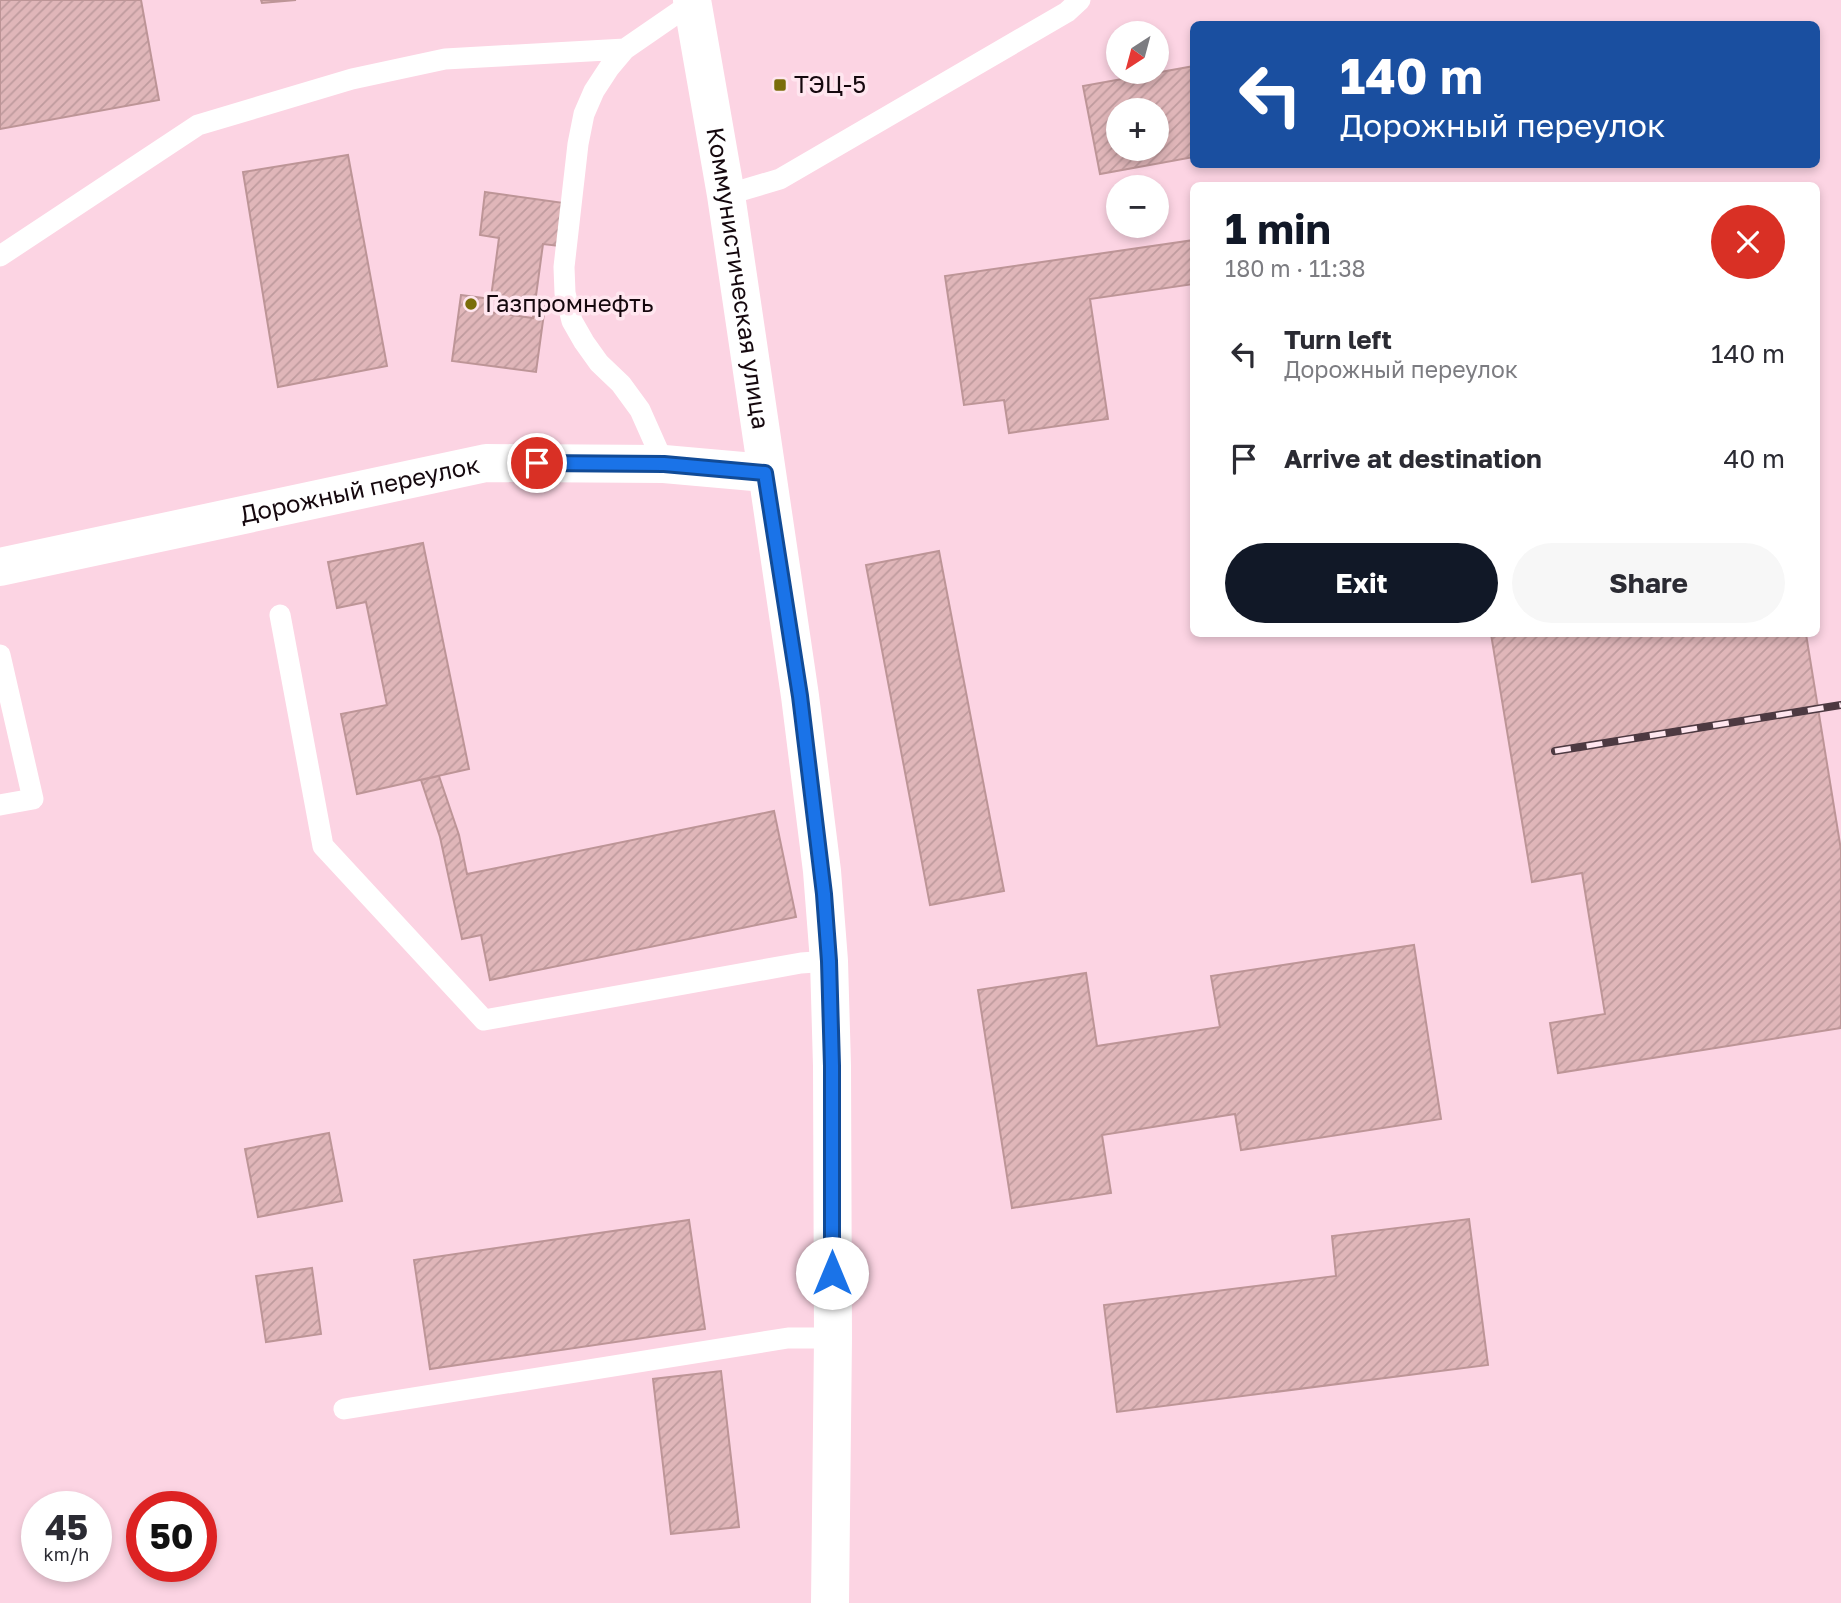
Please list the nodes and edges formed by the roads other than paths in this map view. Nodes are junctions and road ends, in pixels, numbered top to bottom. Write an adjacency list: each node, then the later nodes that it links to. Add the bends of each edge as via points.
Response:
1 (1080, 0): 4 (lane, via 1067,12 780,179)
2 (694, 1): 3 (lane); 4 (main road, Коммунистическая улица)
3 (625, 49): 5 (lane, via 445,59 352,79 198,125); 6 (lane, via 594,91 584,114 574,170 565,293 572,321 584,342 640,410)
4 (726, 195): 7 (main road, Коммунистическая улица)
5 (0, 256)
6 (664, 464): 7 (main road, Дорожный переулок); 8 (main road, Дорожный переулок, via 486,463)
7 (765, 473): 12 (main road, Коммунистическая улица, via 800,696)
8 (0, 566)
9 (279, 615): 12 (lane, via 323,846 484,1020)
10 (0, 655): 11 (lane, via 33,799)
11 (0, 805)
12 (829, 961): 13 (main road, Коммунистическая улица)
13 (833, 1338): 14 (lane, via 788,1338); 15 (main road, Коммунистическая улица)
14 (344, 1409)
15 (830, 1603)

